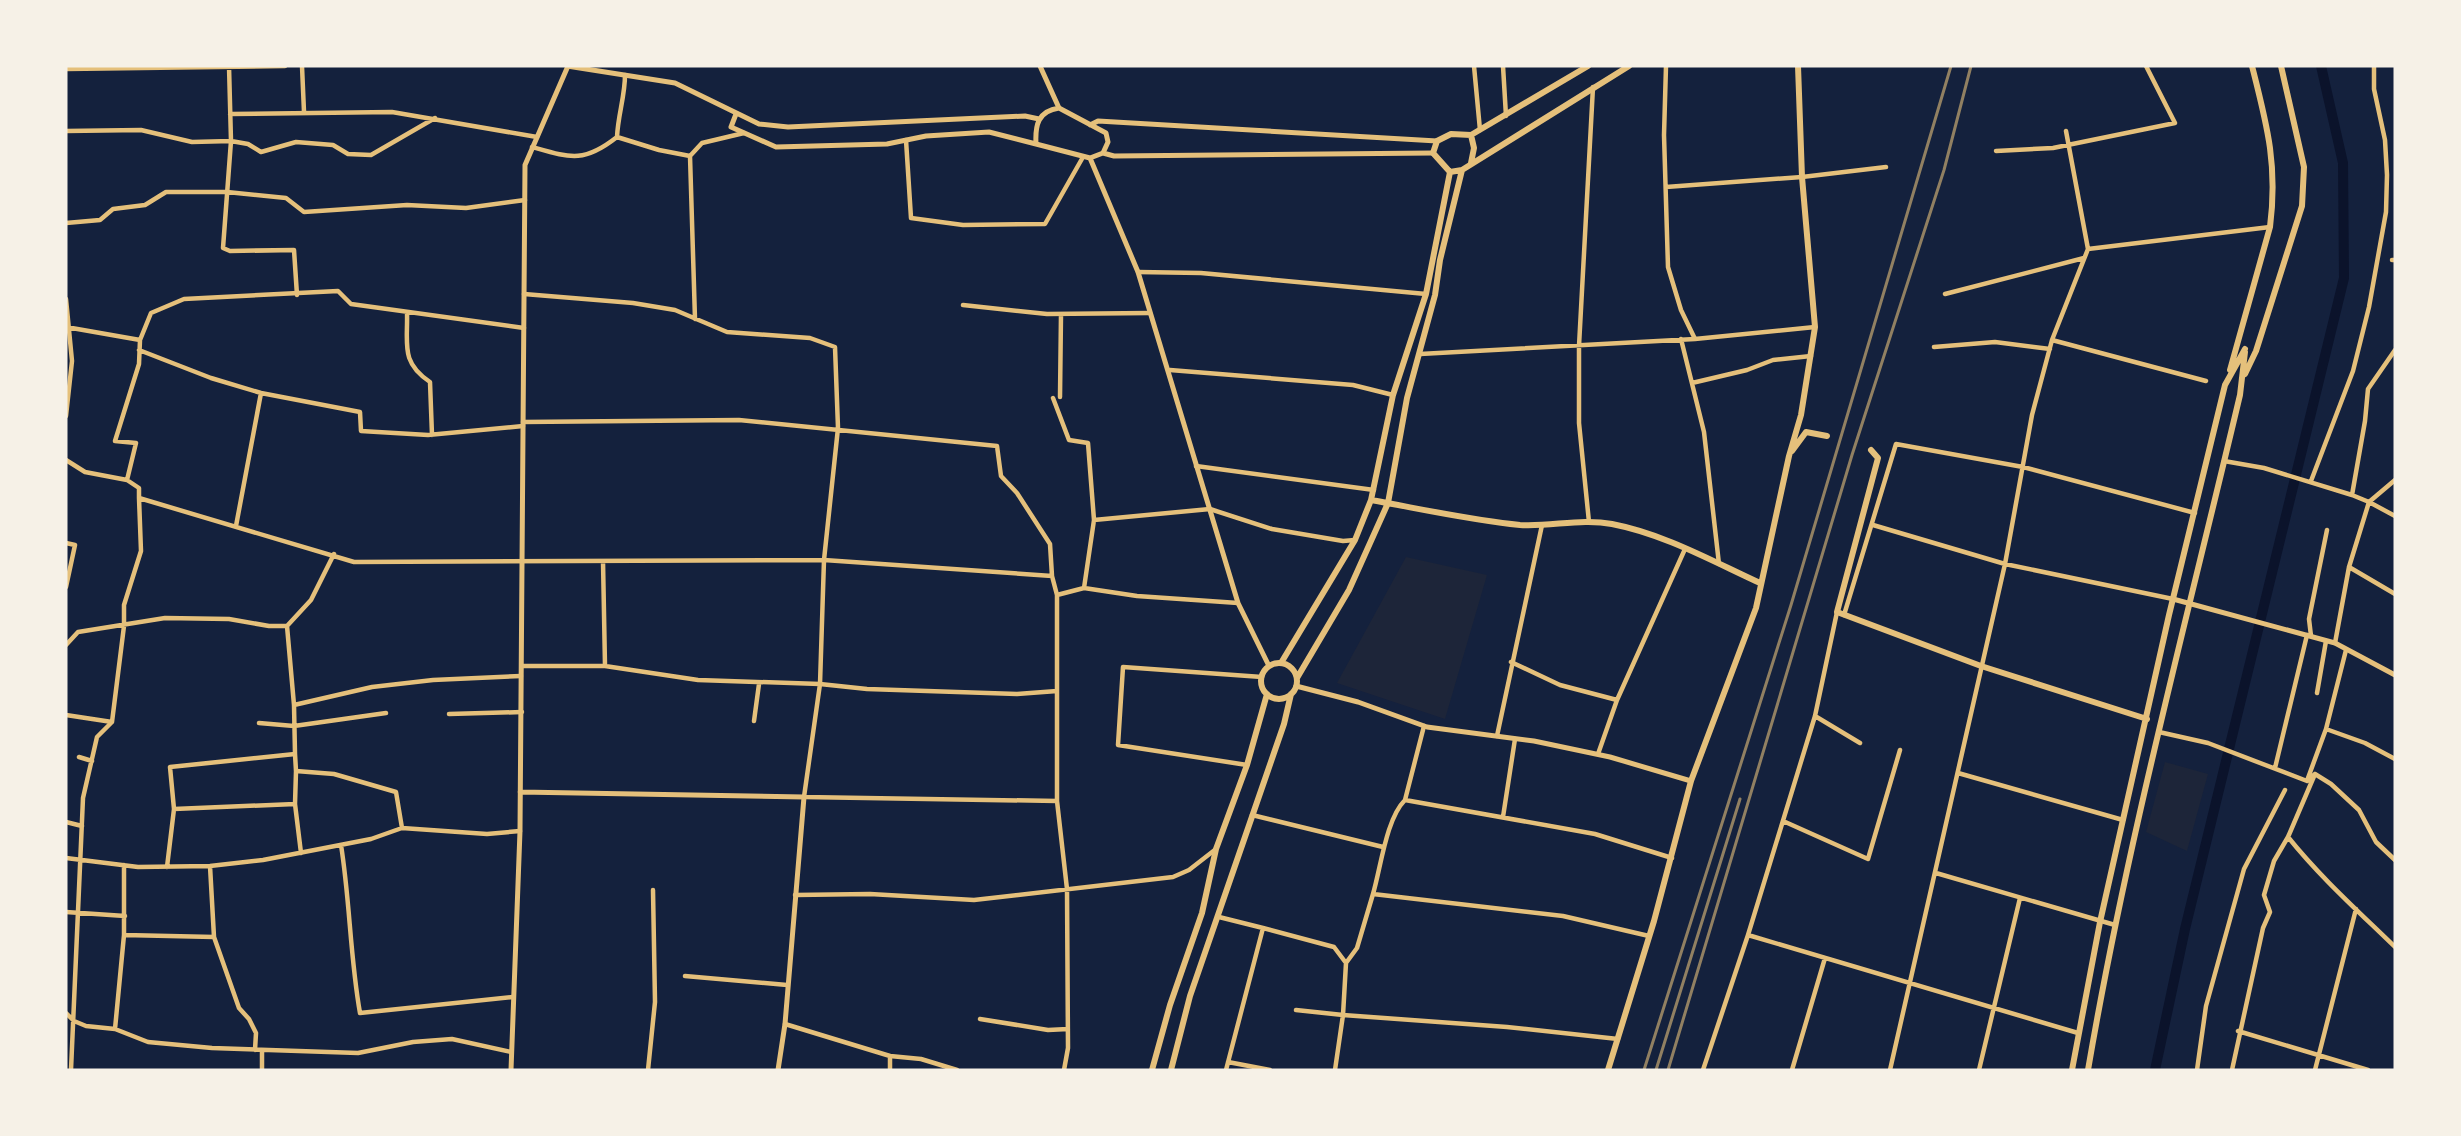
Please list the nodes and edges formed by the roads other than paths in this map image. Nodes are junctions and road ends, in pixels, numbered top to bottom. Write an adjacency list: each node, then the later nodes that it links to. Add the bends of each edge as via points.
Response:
1 (285, 66): 15 (street)
2 (302, 66): 20 (street)
3 (568, 66): 17 (street); 33 (street)
4 (1040, 66): 19 (street)
5 (1474, 66): 27 (street)
6 (1503, 66): 23 (street)
7 (1588, 66): 23 (main road)
8 (1629, 66): 18 (main road)
9 (1666, 66): 51 (street)
10 (1798, 66): 50 (main road)
11 (2146, 66): 37 (street, via 2175,123)
12 (2252, 66): 55 (main road, via 2272,144)
13 (2281, 66): 85 (main road, via 2304,167 2302,206 2256,351)
14 (2374, 66): 105 (street, via 2374,88 2385,140 2386,212 2353,371)
15 (229, 67): 16 (street); 21 (street)
16 (66, 69)
17 (625, 75): 22 (street, via 675,83); 32 (street)
18 (1593, 87): 46 (main road); 76 (street)
19 (1059, 108): 25 (street, via 1044,112); 26 (street)
20 (304, 112): 21 (street); 24 (street, via 392,112)
21 (230, 114): 35 (street)
22 (736, 114): 25 (street, via 759,124 788,127 1025,116); 30 (street, via 730,127)
23 (1506, 116): 27 (main road)
24 (435, 118): 33 (street); 35 (street, via 371,155 348,154 333,145 296,142 261,152 248,144)
25 (1039, 119): 38 (street)
26 (1090, 125): 36 (street, via 1098,121); 41 (street, via 1107,136)
27 (1480, 130): 31 (main road)
28 (66, 131): 35 (street, via 141,130 192,142)
29 (2066, 131): 37 (street)
30 (744, 133): 34 (street, via 776,147); 43 (street, via 702,143)
31 (1471, 135): 36 (main road, via 1451,134); 46 (main road)
32 (617, 136): 39 (street, via 588,156 568,157); 43 (street)
33 (537, 137): 39 (street)
34 (906, 140): 38 (street, via 989,132); 44 (street, via 910,218 963,225 1045,225)
35 (231, 141): 52 (street)
36 (1437, 141): 42 (main road)
37 (2068, 143): 40 (street, via 2053,148); 56 (street)
38 (1036, 144): 44 (street)
39 (532, 147): 53 (street, via 525,165)
40 (1996, 151)
41 (1103, 153): 42 (street); 45 (street)
42 (1433, 153): 49 (main road)
43 (690, 156): 68 (street)
44 (1083, 157): 45 (street)
45 (1090, 158): 58 (street)
46 (1471, 163): 48 (main road)
47 (1886, 167): 50 (street)
48 (1462, 170): 49 (main road); 81 (main road)
49 (1450, 172): 60 (main road)
50 (1802, 177): 51 (street); 70 (main road)
51 (1666, 187): 73 (street, via 1668,267)
52 (227, 192): 53 (street, via 286,198 304,212 408,205 466,208); 54 (street, via 166,192 146,205 113,209 100,220); 62 (street, via 223,248 230,252 294,250)
53 (525, 200): 59 (street)
54 (66, 223)
55 (2270, 227): 56 (street); 84 (main road)
56 (2088, 249): 57 (street)
57 (2084, 258): 61 (street); 75 (street)
58 (1138, 272): 60 (street, via 1202,273); 66 (street)
59 (524, 294): 68 (street, via 633,303 675,310); 71 (street)
60 (1426, 294): 89 (main road)
61 (1945, 294)
62 (297, 295): 65 (street, via 338,291 351,304); 74 (street, via 184,299 151,313)
63 (66, 299): 69 (street)
64 (963, 305): 67 (street)
65 (407, 312): 71 (street); 95 (street, via 408,361 430,382)
66 (1150, 313): 67 (street); 83 (street)
67 (1061, 314): 90 (street)
68 (695, 319): 94 (street, via 728,332 810,338 835,348)
69 (68, 327): 74 (street); 92 (street, via 72,361)
70 (1815, 327): 73 (street); 82 (main road)
71 (524, 328): 93 (street)
72 (1681, 339): 73 (street); 76 (street); 87 (street)
73 (1695, 339)
74 (140, 340): 79 (street)
75 (2052, 340): 78 (street); 86 (street)
76 (1579, 346): 81 (street); 116 (street, via 1580,423)
77 (1934, 347): 78 (street, via 1995,342)
78 (2050, 349): 102 (street)
79 (139, 350): 88 (street); 103 (street, via 139,364 115,441 136,443)
80 (2395, 350): 107 (street, via 2368,389)
81 (1420, 354): 111 (main road, via 1407,398)
82 (1811, 356): 87 (street, via 1773,360); 98 (main road)
83 (1170, 370): 89 (street, via 1353,385); 101 (street, via 1170,384)
84 (2230, 374): 85 (main road, via 2245,349); 113 (main road)
85 (2242, 379): 100 (main road)
86 (2206, 381)
87 (1692, 383): 128 (street, via 1704,432)
88 (261, 393): 95 (street, via 360,412 361,431); 119 (street)
89 (1393, 394): 106 (main road)
90 (1060, 397)
91 (1053, 398): 115 (street, via 1069,440 1088,443)
92 (66, 416)
93 (523, 424): 94 (street, via 739,420); 95 (street); 126 (street)
94 (838, 428): 125 (street); 131 (street, via 997,446 1001,476 1017,493 1050,544)
95 (432, 435)
96 (1827, 436): 98 (main road, via 1806,432)
97 (1871, 450): 140 (main road, via 1878,458)
98 (1789, 456): 132 (main road)
99 (66, 460): 103 (street, via 85,472)
100 (2224, 461): 105 (street); 139 (main road)
101 (1197, 466): 106 (street); 112 (street)
102 (2023, 467): 113 (street); 118 (street, via 1896,444); 129 (street)
103 (127, 480): 108 (street, via 139,488)
104 (2395, 480): 110 (street)
105 (2310, 481): 107 (street)
106 (1374, 490): 109 (main road)
107 (2352, 495): 110 (street)
108 (139, 498): 119 (street); 142 (street, via 141,551 124,605)
109 (1371, 500): 111 (main road); 121 (main road)
110 (2369, 502): 114 (street); 130 (street)
111 (1388, 503): 117 (main road, via 1447,516); 158 (main road, via 1349,590)
112 (1210, 509): 115 (street); 121 (street, via 1272,529); 138 (street)
113 (2194, 513): 137 (main road)
114 (2395, 516)
115 (1094, 520): 134 (street)
116 (1589, 522): 117 (main road); 123 (main road, via 1663,538)
117 (1542, 524): 149 (street)
118 (1873, 525): 129 (street); 141 (street)
119 (236, 526): 124 (street, via 281,542)
120 (2327, 530): 144 (street)
121 (1355, 540): 150 (main road)
122 (66, 543): 133 (street, via 75,545)
123 (1685, 549): 128 (main road); 166 (street)
124 (334, 554): 126 (street, via 354,562); 143 (street, via 311,600)
125 (824, 560): 127 (street); 131 (street); 160 (street)
126 (522, 561): 127 (street); 151 (street)
127 (603, 561): 152 (street)
128 (1719, 564): 132 (main road)
129 (2006, 564): 137 (street); 154 (street)
130 (2349, 567): 135 (street); 146 (street)
131 (1052, 576): 136 (street)
132 (1760, 583): 195 (main road, via 1756,608 1733,676)
133 (66, 587)
134 (1084, 588): 136 (street); 138 (street)
135 (2395, 594)
136 (1057, 595): 162 (street)
137 (2173, 598): 139 (street); 173 (main road)
138 (1238, 603): 153 (street)
139 (2189, 603): 144 (street); 180 (main road)
140 (1837, 612): 141 (main road); 172 (street)
141 (1844, 615): 154 (main road)
142 (124, 626): 143 (street, via 176,618); 147 (street, via 78,632); 175 (street)
143 (287, 626): 167 (street)
144 (2309, 635): 145 (street); 191 (street)
145 (2326, 641): 146 (street); 164 (street)
146 (2335, 643): 148 (street)
147 (66, 645)
148 (2346, 650): 155 (street); 179 (street)
149 (1511, 662): 166 (street, via 1560,685); 181 (street)
150 (1281, 663): 153 (main road); 158 (main road, via 1292,668)
151 (522, 666): 152 (street); 156 (street)
152 (605, 666): 159 (street, via 698,680)
153 (1269, 666): 157 (main road)
154 (1981, 666): 173 (main road); 193 (street)
155 (2395, 675)
156 (521, 676): 167 (street, via 372,687); 168 (street)
157 (1262, 677): 163 (main road); 190 (street, via 1123,667 1118,745)
158 (1297, 678): 161 (main road)
159 (759, 684): 160 (street); 174 (street)
160 (820, 684): 162 (street, via 1017,694); 199 (street)
161 (1296, 686): 165 (main road); 178 (street, via 1358,702)
162 (1057, 691): 201 (street)
163 (1267, 693): 165 (main road, via 1281,698); 190 (main road)
164 (2317, 693)
165 (1291, 694): 204 (main road)
166 (1617, 700): 186 (street)
167 (294, 705): 177 (street)
168 (522, 712): 170 (street); 198 (street)
169 (386, 713): 177 (street)
170 (449, 714)
171 (66, 715): 175 (street)
172 (1815, 716): 183 (street); 207 (street)
173 (2147, 719): 206 (main road)
174 (754, 721)
175 (112, 722): 189 (street, via 97,737)
176 (259, 723): 177 (street)
177 (294, 726): 185 (street)
178 (1424, 726): 181 (street); 200 (street)
179 (2326, 729): 188 (street); 196 (street)
180 (2159, 732): 191 (street, via 2208,743); 236 (main road)
181 (1497, 736): 182 (street)
182 (1515, 739): 186 (street); 205 (street)
183 (1860, 743)
184 (1900, 750): 207 (street, via 1868,859)
185 (295, 754): 192 (street); 203 (street, via 170,767)
186 (1598, 754): 195 (street)
187 (79, 757): 189 (street)
188 (2395, 759)
189 (92, 761): 209 (street, via 83,798)
190 (1247, 765): 215 (main road)
191 (2275, 768): 196 (street)
192 (296, 771): 202 (street); 210 (street, via 334,774 396,792)
193 (1958, 773): 206 (street); 224 (street)
194 (2315, 774): 196 (street); 212 (street); 220 (street, via 2359,810 2376,842)
195 (1691, 781): 218 (main road)
196 (2307, 781)
197 (2285, 790): 287 (street, via 2244,869 2206,1006)
198 (520, 792): 199 (street); 211 (street)
199 (804, 797): 201 (street); 228 (street)
200 (1405, 800): 205 (street); 214 (street)
201 (1057, 801): 225 (street)
202 (295, 804): 203 (street); 216 (street)
203 (174, 809): 223 (street)
204 (1252, 815): 214 (street); 234 (main road)
205 (1503, 817): 218 (street, via 1595,834)
206 (2123, 820): 235 (main road)
207 (1783, 821): 239 (street)
208 (66, 822): 209 (street)
209 (82, 826): 219 (street)
210 (402, 828): 211 (street, via 487,834); 213 (street)
211 (520, 831): 248 (street)
212 (2288, 837): 230 (street, via 2311,866); 258 (street, via 2274,861 2264,895 2270,912)
213 (341, 845): 216 (street); 248 (street, via 360,1012)
214 (1383, 847): 227 (street)
215 (1215, 849): 225 (street, via 1190,870 1173,877); 275 (main road, via 1202,913)
216 (300, 853): 222 (street)
217 (66, 858): 219 (street)
218 (1672, 858): 240 (main road)
219 (78, 860): 221 (street); 232 (street)
220 (2395, 860)
221 (124, 865): 223 (street); 233 (street)
222 (210, 866): 223 (street); 241 (street)
223 (167, 867)
224 (1936, 873): 229 (street); 246 (street)
225 (1067, 889): 228 (street, via 974,900 870,894); 257 (street)
226 (653, 890): 270 (street, via 655,1002)
227 (1373, 894): 240 (street, via 1563,916); 244 (street, via 1357,948)
228 (795, 895): 247 (street)
229 (2020, 898): 235 (street); 249 (street)
230 (2356, 909): 242 (street); 265 (street)
231 (66, 912): 232 (street)
232 (76, 913): 233 (street); 254 (street)
233 (125, 916): 238 (street)
234 (1219, 917): 237 (street); 276 (main road, via 1190,996)
235 (2100, 922): 236 (street); 259 (main road)
236 (2115, 925): 286 (main road)
237 (1263, 928): 244 (street, via 1334,947); 266 (street)
238 (124, 935): 241 (street); 256 (street)
239 (1748, 935): 243 (street); 281 (street)
240 (1649, 936): 260 (main road)
241 (214, 938): 261 (street, via 239,1008 256,1033)
242 (2395, 947)
243 (1825, 958): 246 (street); 282 (street)
244 (1346, 963): 252 (street)
245 (685, 976): 247 (street)
246 (1911, 984): 249 (street); 283 (street)
247 (787, 986): 255 (street)
248 (513, 997): 263 (street)
249 (1993, 1006): 259 (street); 284 (street)
250 (1296, 1010): 252 (street)
251 (66, 1013): 254 (street)
252 (1343, 1015): 260 (street); 279 (street)
253 (980, 1019): 257 (street, via 1047,1030)
254 (74, 1021): 256 (street); 267 (street)
255 (785, 1024): 264 (street); 271 (street)
256 (115, 1029): 261 (street, via 148,1042)
257 (1068, 1029): 274 (street)
258 (2240, 1031): 265 (street); 288 (street)
259 (2078, 1033): 285 (main road)
260 (1618, 1039): 280 (main road)
261 (255, 1050): 262 (street)
262 (262, 1050): 263 (street, via 358,1053 452,1039); 268 (street)
263 (511, 1052): 269 (street)
264 (890, 1056): 272 (street); 273 (street, via 921,1059)
265 (2318, 1056): 289 (street); 290 (street)
266 (1228, 1062): 277 (street); 278 (street)
267 (71, 1070)
268 (262, 1070)
269 (511, 1070)
270 (648, 1070)
271 (778, 1070)
272 (890, 1070)
273 (957, 1070)
274 (1064, 1070)
275 (1152, 1070)
276 (1171, 1070)
277 (1226, 1070)
278 (1270, 1070)
279 (1335, 1070)
280 (1608, 1070)
281 (1703, 1070)
282 (1792, 1070)
283 (1890, 1070)
284 (1979, 1070)
285 (2072, 1070)
286 (2088, 1070)
287 (2197, 1070)
288 (2232, 1070)
289 (2315, 1070)
290 (2368, 1070)

